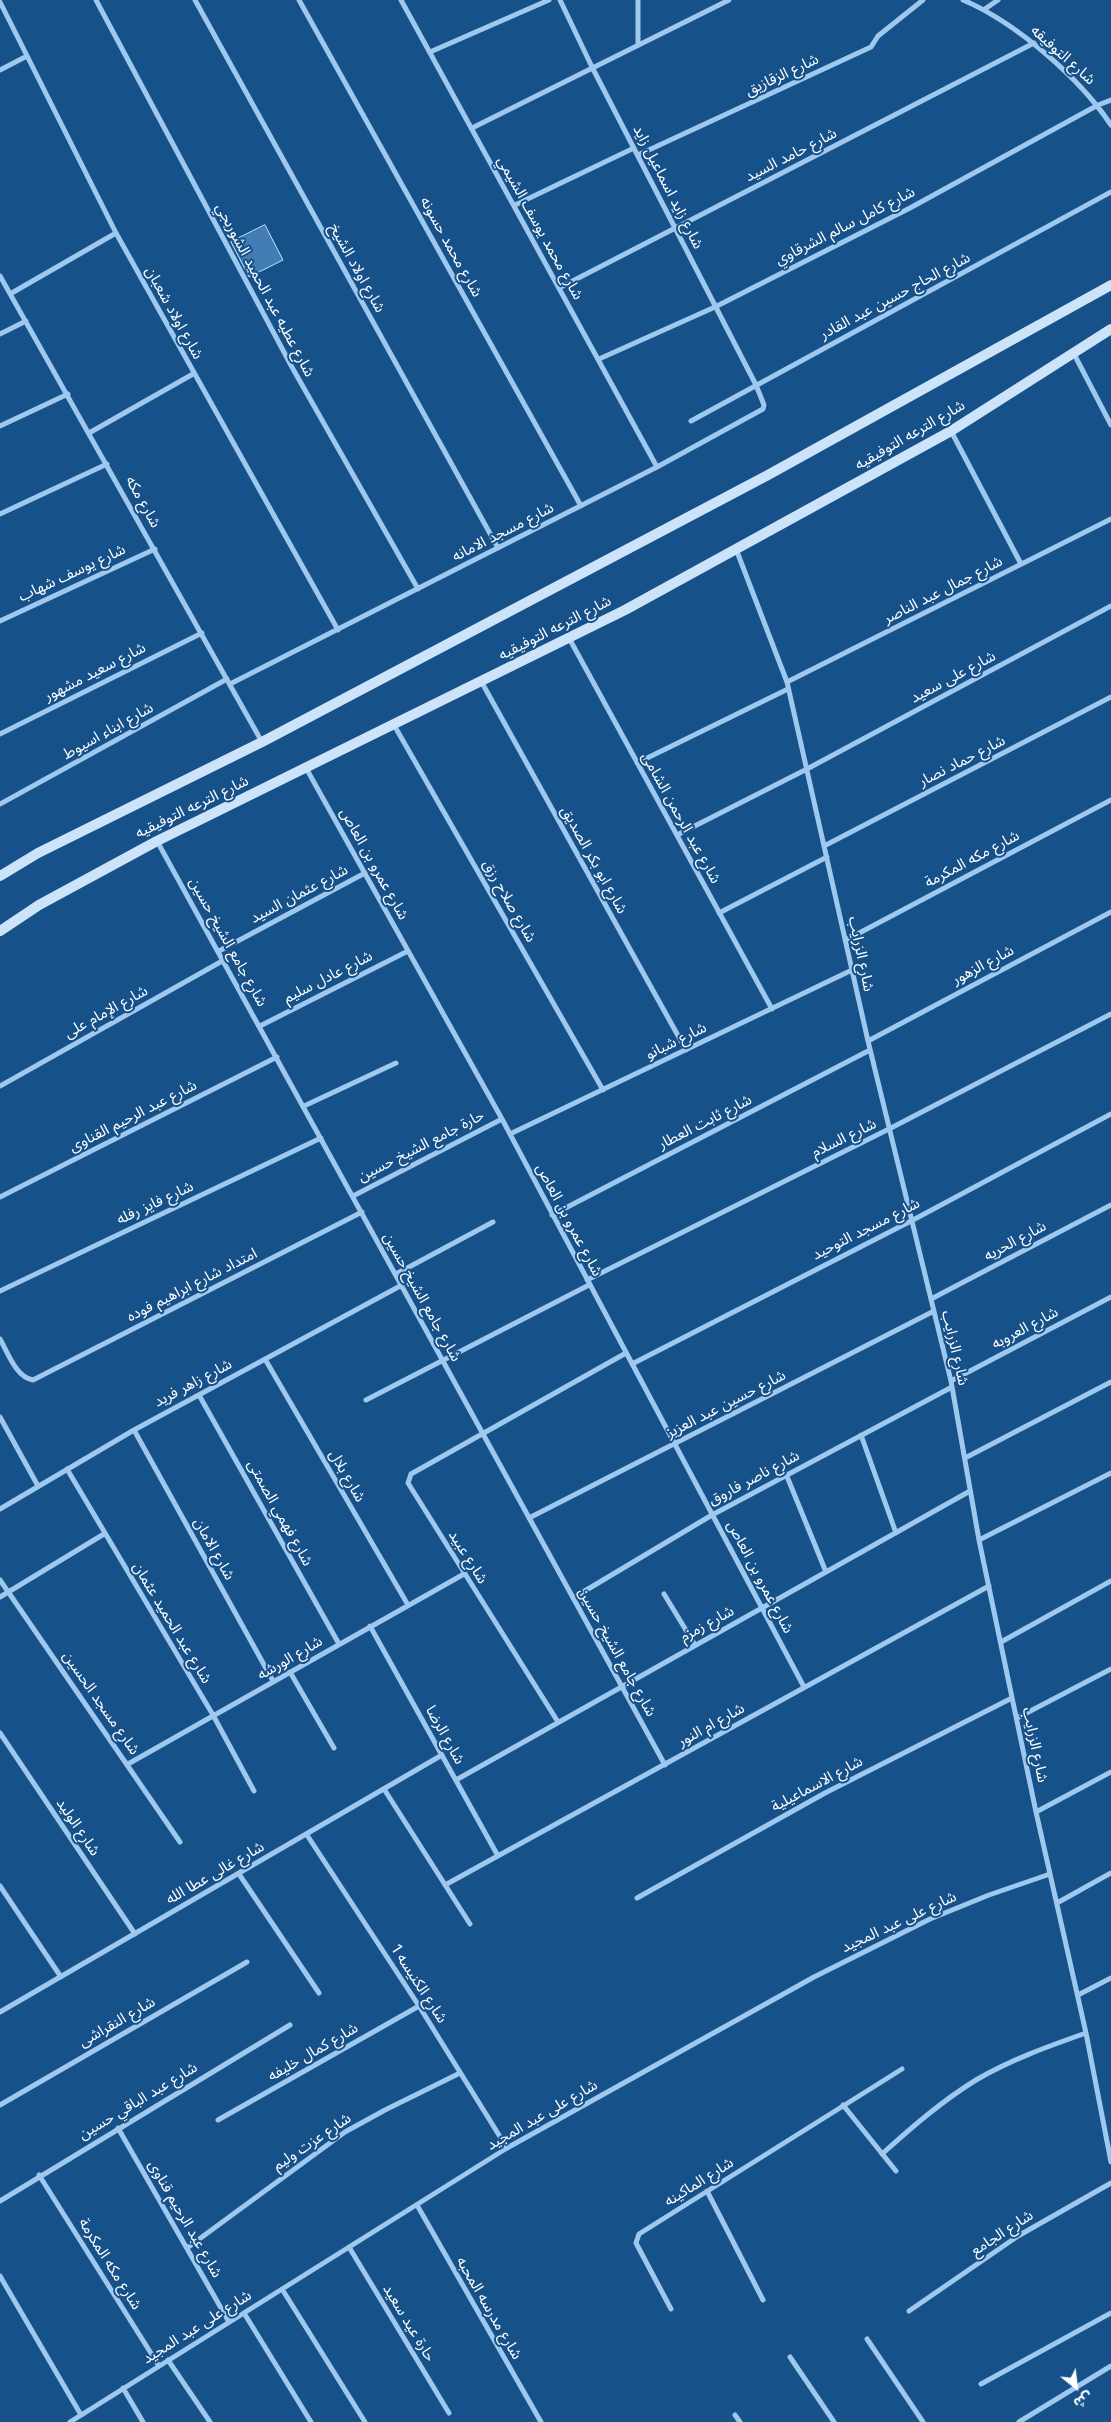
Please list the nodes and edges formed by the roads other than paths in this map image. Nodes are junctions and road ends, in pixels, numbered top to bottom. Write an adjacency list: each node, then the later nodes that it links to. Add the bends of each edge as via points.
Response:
1 (96, 0): 57 (street, شارع عطيه عبد الحميد الشوربجي, via 293,369)
2 (195, 0): 53 (street, شارع اولاد الشيخ)
3 (299, 0): 50 (street, شارع محمد حسونه)
4 (401, 0): 16 (street, شارع محمد يوسف الشيمي)
5 (549, 0): 16 (street)
6 (560, 0): 18 (street, شارع زايد اسماعيل زايد)
7 (638, 0): 15 (street)
8 (729, 0): 15 (street)
9 (923, 0): 25 (street, شارع الزقازيق, via 878,36 871,47)
10 (962, 0): 13 (street, شارع التوفيقه)
11 (998, 0): 13 (street)
12 (0, 2): 17 (street, شارع اولاد شعبان)
13 (985, 9): 14 (street, شارع التوفيقه)
14 (1034, 43): 21 (street, شارع التوفيقه); 28 (street, شارع حامد السيد)
15 (638, 45): 18 (street)
16 (430, 52): 23 (street, شارع محمد يوسف الشيمي)
17 (27, 56): 19 (street); 29 (street, شارع اولاد شعبان)
18 (592, 67): 23 (street); 24 (street, شارع زايد اسماعيل زايد)
19 (0, 70)
20 (1111, 100): 21 (street, شارع كامل سالم الشرقاوي)
21 (1098, 105): 22 (street, شارع التوفيقه); 34 (street, شارع كامل سالم الشرقاوي, via 910,208)
22 (1111, 125)
23 (472, 128): 27 (street, شارع محمد يوسف الشيمي)
24 (634, 148): 25 (street, شارع زايد اسماعيل زايد); 27 (street)
25 (638, 156): 28 (street, شارع زايد اسماعيل زايد)
26 (1111, 192): 41 (street, شارع الحاج حسين عبد القادر)
27 (515, 205): 32 (street, شارع محمد يوسف الشيمي)
28 (676, 230): 32 (street, شارع حامد السيد); 34 (street, شارع زايد اسماعيل زايد)
29 (116, 233): 33 (street); 40 (street, شارع اولاد شعبان)
30 (0, 276): 33 (street, شارع مكه)
31 (1111, 286): 70 (main road, شارع الترعه التوفيقيه, via 768,475)
32 (559, 288): 39 (street, شارع محمد يوسف الشيمي)
33 (10, 294): 35 (street, شارع مكه)
34 (715, 307): 39 (street, شارع كامل سالم الشرقاوي); 41 (street, شارع زايد اسماعيل زايد)
35 (26, 322): 37 (street); 42 (street, شارع مكه)
36 (1111, 329): 38 (main road, شارع الترعه التوفيقيه)
37 (0, 334)
38 (1073, 352): 44 (street); 46 (main road, شارع الترعه التوفيقيه)
39 (599, 359): 49 (street, شارع محمد يوسف الشيمي)
40 (193, 374): 47 (street); 60 (street, شارع اولاد شعبان)
41 (756, 386): 43 (street, شارع الحاج حسين عبد القادر); 49 (street, شارع مسجد الامانه, via 764,405 762,409)
42 (68, 394): 45 (street); 47 (street, شارع مكه)
43 (691, 421)
44 (1111, 425)
45 (0, 426)
46 (951, 431): 55 (main road, شارع الترعه التوفيقيه); 56 (street)
47 (89, 433): 48 (street, شارع مكه)
48 (107, 464): 51 (street); 54 (street, شارع مكه)
49 (658, 467): 50 (street, شارع مسجد الامانه)
50 (581, 506): 53 (street, شارع مسجد الامانه)
51 (0, 514)
52 (1111, 519): 56 (street, شارع جمال عبد الناصر)
53 (498, 548): 57 (street, شارع مسجد الامانه)
54 (155, 549): 59 (street, شارع يوسف شهاب); 61 (street, شارع مكه)
55 (736, 549): 62 (main road, شارع الترعه التوفيقيه); 65 (street, شارع الزرايب)
56 (1021, 564): 65 (street, شارع جمال عبد الناصر)
57 (418, 589): 60 (street, شارع مسجد الامانه)
58 (1111, 606): 73 (street, شارع على سعيد)
59 (0, 620)
60 (338, 630): 63 (street, شارع مسجد الامانه)
61 (202, 633): 63 (street, شارع مكه); 69 (street, شارع سعيد مشهور)
62 (569, 638): 64 (main road, شارع الترعه التوفيقيه); 71 (street, شارع عبد الرحمن الشامى)
63 (229, 681): 70 (street, شارع مكه); 75 (street, شارع ابناء اسيوط)
64 (481, 681): 68 (main road, شارع الترعه التوفيقيه); 94 (street, شارع ابو بكر الصديق)
65 (787, 682): 66 (street, شارع الزرايب)
66 (788, 689): 71 (street); 73 (street, شارع الزرايب)
67 (1111, 698): 78 (street, شارع حماد نصار)
68 (394, 724): 72 (main road, شارع الترعه التوفيقيه); 99 (street, شارع صلاح رزق)
69 (0, 734)
70 (262, 742): 81 (main road, شارع الترعه التوفيقيه, via 38,853)
71 (637, 763): 76 (street, شارع عبد الرحمن الشامى)
72 (306, 768): 77 (main road, شارع الترعه التوفيقيه); 80 (street, شارع عمرو بن العاص)
73 (807, 769): 76 (street, شارع على سعيد); 78 (street, شارع الزرايب)
74 (1111, 800): 85 (street, شارع مكه المكرمة)
75 (0, 804)
76 (677, 835): 83 (street, شارع عبد الرحمن الشامى)
77 (157, 841): 84 (main road, شارع الترعه التوفيقيه, via 56,895); 86 (street, شارع جامع الشيخ حسين)
78 (824, 846): 79 (street, شارع الزرايب)
79 (827, 857): 83 (street); 85 (street, شارع الزرايب)
80 (365, 873): 86 (street, شارع عثمان السيد); 87 (street, شارع عمرو بن العاص)
81 (0, 876)
82 (1111, 912): 93 (street, شارع الزهور)
83 (719, 913): 90 (street, شارع عبد الرحمن الشامى)
84 (0, 930)
85 (846, 940): 89 (street, شارع الزرايب)
86 (219, 951): 88 (street, شارع جامع الشيخ حسين)
87 (408, 951): 92 (street, شارع عادل سليم); 102 (street, شارع عمرو بن العاص)
88 (224, 960): 92 (street, شارع جامع الشيخ حسين); 98 (street, شارع الإمام على)
89 (852, 970): 90 (street, شارع شبانو); 93 (street, شارع الزرايب)
90 (772, 1009): 94 (street, شارع شبانو)
91 (1111, 1014): 103 (street, شارع السلام)
92 (260, 1026): 96 (street, شارع جامع الشيخ حسين)
93 (868, 1041): 95 (street, شارع الزرايب)
94 (686, 1050): 99 (street, شارع شبانو)
95 (870, 1050): 103 (street, شارع الزرايب); 110 (street, شارع ثابت العطار)
96 (277, 1057): 100 (street, شارع جامع الشيخ حسين); 107 (street, شارع عبد الرحيم القناوى)
97 (396, 1063): 100 (street)
98 (0, 1086)
99 (603, 1090): 104 (street, شارع شبانو)
100 (304, 1106): 105 (street, شارع جامع الشيخ حسين)
101 (1111, 1114): 111 (street, شارع مسجد التوحيد)
102 (502, 1119): 104 (street, شارع عمرو بن العاص); 106 (street, حارة جامع الشيخ حسين)
103 (889, 1129): 111 (street, شارع الزرايب); 114 (street, شارع السلام)
104 (510, 1134): 110 (street, شارع عمرو بن العاص)
105 (321, 1138): 106 (street, شارع جامع الشيخ حسين); 116 (street, شارع فايز رفله)
106 (353, 1196): 109 (street, شارع جامع الشيخ حسين)
107 (0, 1198)
108 (1111, 1204): 118 (street, شارع الحريه)
109 (362, 1212): 113 (street, شارع جامع الشيخ حسين); 121 (street, امتداد شارع ابراهيم فوده, via 33,1380 23,1376)
110 (552, 1215): 114 (street, شارع عمرو بن العاص)
111 (913, 1220): 118 (street, شارع الزرايب); 125 (street, شارع مسجد التوحيد)
112 (493, 1222): 113 (street)
113 (396, 1274): 115 (street, شارع جامع الشيخ حسين)
114 (588, 1282): 122 (street, شارع عمرو بن العاص); 124 (street)
115 (402, 1285): 123 (street, شارع زاهر فريد); 124 (street, شارع جامع الشيخ حسين)
116 (0, 1291)
117 (1111, 1297): 127 (street, شارع العروبه)
118 (931, 1299): 119 (street, شارع الزرايب)
119 (934, 1311): 127 (street, شارع الزرايب); 134 (street, شارع حسين عبد العزيز)
120 (0, 1339): 121 (street)
121 (2, 1346)
122 (626, 1353): 125 (street, شارع عمرو بن العاص); 132 (street)
123 (265, 1359): 128 (street, شارع زاهر فريد); 156 (street, شارع بلال)
124 (443, 1360): 129 (street); 132 (street, شارع جامع الشيخ حسين)
125 (632, 1364): 134 (street, شارع عمرو بن العاص)
126 (1111, 1382): 135 (street)
127 (951, 1384): 133 (street, شارع ناصر فاروق); 135 (street, شارع الزرايب)
128 (199, 1395): 131 (street, شارع زاهر فريد); 160 (street, شارع فهمي الصمتى)
129 (366, 1400)
130 (0, 1417): 139 (street)
131 (134, 1430): 136 (street, شارع زاهر فريد); 164 (street, شارع الامان)
132 (483, 1433): 143 (street, شارع جامع الشيخ حسين); 148 (street, شارع عبيد, via 408,1478 408,1483)
133 (861, 1435): 138 (street, شارع ناصر فاروق); 144 (street)
134 (675, 1444): 142 (street, شارع عمرو بن العاص); 143 (street, شارع حسين عبد العزيز)
135 (965, 1458): 140 (street, شارع الزرايب)
136 (67, 1468): 139 (street, شارع زاهر فريد); 145 (street, شارع عبد الحميد عثمان)
137 (1111, 1473): 146 (street)
138 (786, 1474): 142 (street, شارع ناصر فاروق); 147 (street)
139 (38, 1486): 141 (street, شارع زاهر فريد)
140 (970, 1490): 144 (street, شارع زمزم); 146 (street, شارع الزرايب)
141 (0, 1509)
142 (712, 1515): 155 (street, شارع ناصر فاروق); 157 (street, شارع عمرو بن العاص)
143 (530, 1518): 155 (street, شارع جامع الشيخ حسين)
144 (896, 1533): 147 (street, شارع زمزم)
145 (104, 1534): 152 (street); 168 (street, شارع عبد الحميد عثمان)
146 (979, 1540): 151 (street, شارع الزرايب)
147 (826, 1572): 157 (street, شارع زمزم)
148 (464, 1574): 156 (street, شارع الورشه); 170 (street, شارع عبيد)
149 (0, 1580): 152 (street, شارع مسجد الحسين)
150 (1111, 1581): 159 (street)
151 (989, 1586): 159 (street, شارع الزرايب); 166 (street, شارع ام النور)
152 (7, 1592): 154 (street); 174 (street, شارع مسجد الحسين)
153 (664, 1594): 161 (street)
154 (0, 1597)
155 (573, 1598): 165 (street, شارع جامع الشيخ حسين)
156 (408, 1605): 158 (street, شارع الورشه)
157 (762, 1608): 161 (street, شارع زمزم); 166 (street, شارع عمرو بن العاص)
158 (370, 1626): 160 (street, شارع الورشه); 173 (street, شارع الرضا)
159 (1001, 1642): 167 (street, شارع الزرايب)
160 (339, 1644): 163 (street, شارع الورشه)
161 (695, 1645): 165 (street, شارع زمزم)
162 (1111, 1669): 169 (street)
163 (290, 1672): 164 (street, شارع الورشه); 172 (street)
164 (273, 1681): 168 (street, شارع الورشه)
165 (622, 1687): 170 (street, شارع زمزم); 175 (street, شارع جامع الشيخ حسين)
166 (804, 1687): 175 (street, شارع ام النور)
167 (1012, 1698): 169 (street, شارع الزرايب); 189 (street, شارع الاسماعيلية, via 825,1793)
168 (213, 1715): 174 (street, شارع الورشه); 179 (street, شارع عبد الحميد عثمان)
169 (1017, 1718): 180 (street, شارع الزرايب)
170 (558, 1722): 177 (street, شارع زمزم)
171 (0, 1733): 192 (street, شارع الوليد)
172 (334, 1748)
173 (442, 1755): 177 (street, شارع الرضا); 178 (street, شارع غالى عطا الله)
174 (128, 1764): 182 (street, شارع مسجد الحسين)
175 (665, 1765): 183 (street, شارع ام النور)
176 (1111, 1772): 180 (street)
177 (456, 1780): 183 (street, شارع الرضا)
178 (384, 1789): 181 (street, شارع غالى عطا الله); 187 (street)
179 (254, 1791)
180 (1036, 1812): 186 (street, شارع الزرايب)
181 (307, 1835): 185 (street, شارع غالى عطا الله); 198 (street, شارع الكنيسه 1)
182 (180, 1842)
183 (498, 1856): 187 (street, شارع ام النور)
184 (1111, 1873): 190 (street)
185 (239, 1874): 192 (street, شارع غالى عطا الله); 196 (street)
186 (1050, 1874): 190 (street, شارع الزرايب); 208 (street, شارع على عبد المجيد, via 989,1895 871,1946)
187 (445, 1885): 191 (street)
188 (0, 1886): 194 (street)
189 (637, 1898)
190 (1057, 1903): 197 (street, شارع الزرايب)
191 (470, 1924)
192 (135, 1934): 194 (street, شارع غالى عطا الله)
193 (247, 1962): 204 (street, شارع النقراشى)
194 (61, 1977): 199 (street, شارع غالى عطا الله)
195 (1111, 1978): 197 (street)
196 (319, 1993)
197 (1078, 1995): 201 (street, شارع الزرايب)
198 (420, 2006): 203 (street, شارع الكنيسه 1); 206 (street, شارع كمال خليفه)
199 (0, 2012)
200 (290, 2025): 207 (street, شارع عبد الباقي حسين)
201 (1086, 2033): 209 (street, via 1030,2053 977,2080 927,2114); 210 (street, شارع الزرايب)
202 (902, 2069): 205 (street, شارع الماكينه)
203 (460, 2073): 208 (street, شارع الكنيسه 1); 218 (street, شارع عزت وليم, via 345,2132)
204 (0, 2104)
205 (843, 2106): 209 (street); 214 (street, شارع الماكينه)
206 (218, 2120)
207 (118, 2128): 212 (street, شارع عبد الباقي حسين); 218 (street, شارع عبد الرحيم قناوى)
208 (507, 2148): 216 (street, شارع على عبد المجيد)
209 (882, 2154): 211 (street)
210 (1111, 2162)
211 (896, 2171)
212 (39, 2175): 215 (street, شارع عبد الباقي حسين); 230 (street, شارع مكه المكرمة)
213 (1111, 2183): 223 (street, شارع الجامع, via 1018,2236)
214 (707, 2191): 221 (street); 222 (street, شارع الماكينه, via 636,2237 636,2243)
215 (0, 2201)
216 (416, 2205): 217 (street, شارع على عبد المجيد); 242 (street, شارع مدرسه المحبه)
217 (349, 2247): 220 (street, شارع على عبد المجيد); 234 (street, حارة عيد سعيد)
218 (187, 2248): 226 (street, شارع عبد الرحيم قناوى)
219 (0, 2276): 235 (street)
220 (282, 2289): 224 (street, شارع على عبد المجيد); 241 (street)
221 (763, 2300)
222 (670, 2309)
223 (909, 2310)
224 (244, 2313): 226 (street, شارع على عبد المجيد); 240 (street)
225 (1111, 2314): 232 (street)
226 (229, 2322): 229 (street, شارع على عبد المجيد)
227 (867, 2339): 245 (street)
228 (790, 2357): 244 (street)
229 (168, 2360): 230 (street, شارع على عبد المجيد); 239 (street)
230 (159, 2366): 233 (street, شارع على عبد المجيد)
231 (1111, 2366): 246 (street)
232 (981, 2384)
233 (123, 2388): 235 (street, شارع على عبد المجيد); 238 (street)
234 (449, 2413)
235 (81, 2415): 237 (street, شارع على عبد المجيد)
236 (735, 2415): 243 (street)
237 (70, 2422)
238 (143, 2422)
239 (210, 2422)
240 (311, 2422)
241 (365, 2422)
242 (542, 2422)
243 (740, 2422)
244 (834, 2422)
245 (923, 2422)
246 (1019, 2422)

